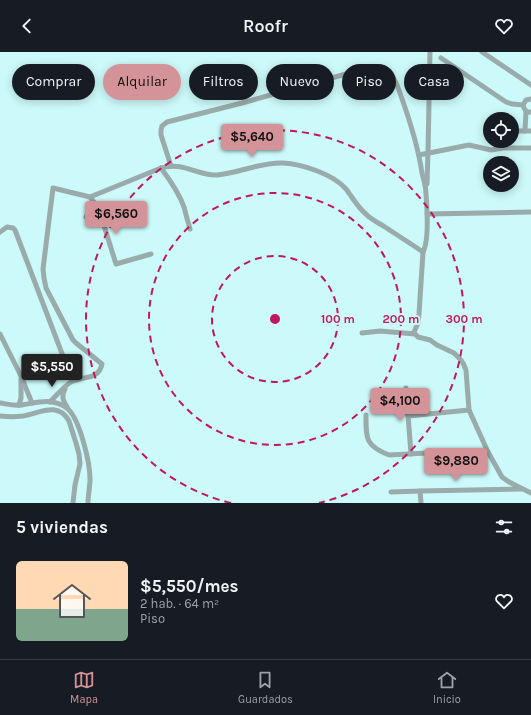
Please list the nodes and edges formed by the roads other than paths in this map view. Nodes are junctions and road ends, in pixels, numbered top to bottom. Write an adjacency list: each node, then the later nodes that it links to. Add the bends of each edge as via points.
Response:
1 (430, 52): 10 (street)
2 (482, 52): 4 (street)
3 (441, 58): 6 (street, via 506,102)
4 (531, 85)
5 (531, 99): 6 (street, via 526,100)
6 (523, 105): 7 (street, via 524,110)
7 (529, 112): 8 (street)
8 (528, 131)
9 (531, 148): 10 (street, via 491,150 469,145)
10 (428, 152): 11 (street); 14 (street)
11 (419, 155): 12 (street, via 395,81 381,67 371,67 169,121 162,126 161,135); 14 (street)
12 (171, 166): 13 (street); 22 (street, via 212,175 273,163 310,169 338,182 368,217)
13 (161, 168): 15 (street); 20 (street, via 180,198)
14 (426, 193): 18 (street)
15 (90, 197): 16 (street); 29 (street, via 53,188 43,269 46,288 73,340 102,364 100,371 95,375 76,380)
16 (96, 204): 19 (street); 23 (street, via 116,264)
17 (531, 212): 18 (street)
18 (427, 214): 22 (street)
19 (86, 217)
20 (190, 229)
21 (0, 232): 27 (street, via 7,227 15,230)
22 (423, 252): 26 (street, via 419,314)
23 (151, 254)
24 (362, 333): 26 (street, via 380,331)
25 (0, 334): 28 (street)
26 (414, 334): 36 (street, via 454,353 463,363 466,370)
27 (66, 364)
28 (21, 376): 33 (street); 34 (street, via 22,398)
29 (66, 386): 31 (street); 35 (street, via 62,395)
30 (406, 388): 39 (street)
31 (50, 402): 33 (street); 35 (street)
32 (0, 403): 34 (street)
33 (32, 403): 34 (street)
34 (19, 405)
35 (69, 410): 47 (street, via 78,426 88,462)
36 (469, 410): 39 (street); 40 (street)
37 (366, 415): 41 (street, via 366,433 374,447 389,455)
38 (0, 416): 46 (street, via 23,416 51,409 67,416 80,464)
39 (408, 416): 41 (street)
40 (488, 452): 41 (street); 42 (street, via 502,477)
41 (411, 454)
42 (523, 489): 43 (street); 45 (street)
43 (420, 491): 44 (street); 48 (street)
44 (391, 492)
45 (531, 493)
46 (73, 503)
47 (88, 503)
48 (421, 503)

